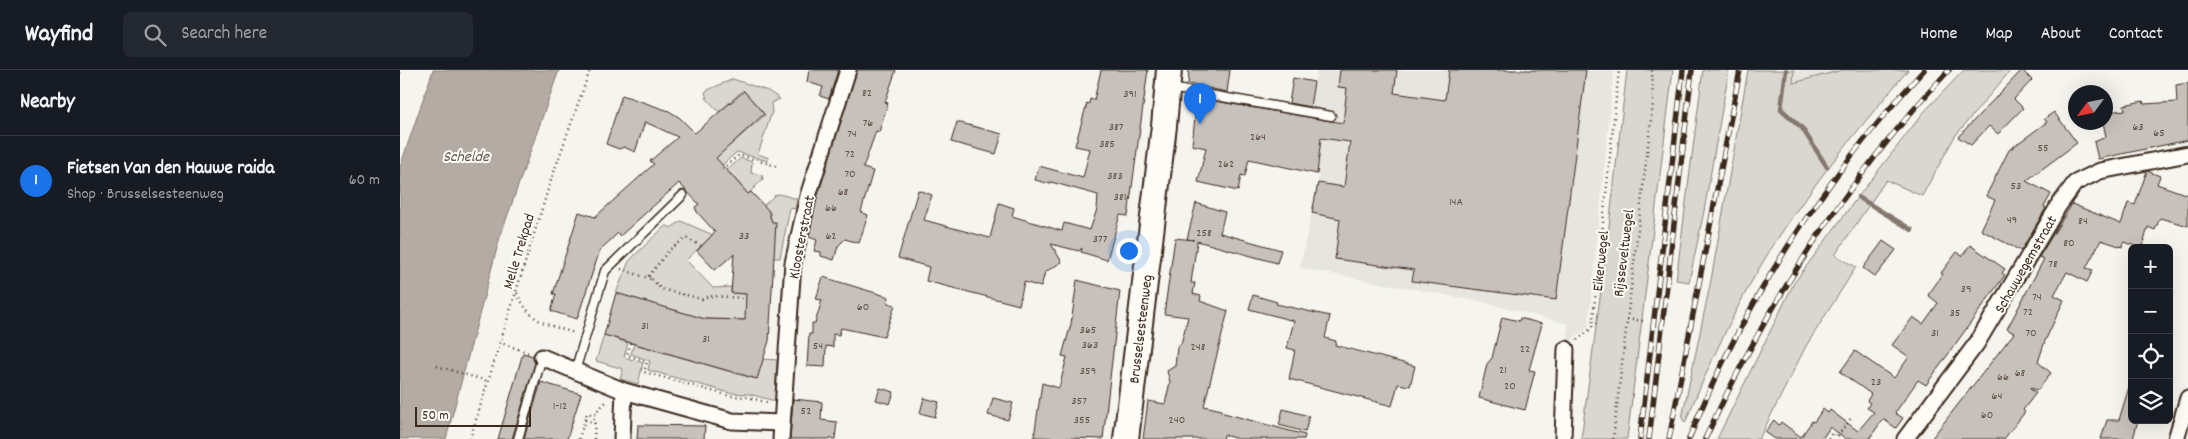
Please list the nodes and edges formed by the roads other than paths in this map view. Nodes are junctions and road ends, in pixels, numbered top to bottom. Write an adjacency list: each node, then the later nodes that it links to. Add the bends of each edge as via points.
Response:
1 (848, 70): 11 (street, Kloosterstraat, via 808,196 793,263)
2 (1168, 79): 3 (lane); 15 (main road, Brusselsesteenweg)
3 (1331, 116)
4 (2188, 154): 17 (street, Schauwegemstraat, via 2100,171 2075,183 1977,343)
5 (682, 195): 8 (lane, via 604,271)
6 (1566, 349): 16 (street)
7 (542, 357): 8 (street); 12 (lane)
8 (575, 371): 9 (street)
9 (618, 388): 11 (street, via 732,421); 13 (street)
10 (2188, 398): 18 (street)
11 (781, 423): 14 (street, Kloosterstraat)
12 (518, 439)
13 (622, 439)
14 (781, 439)
15 (1126, 439)
16 (1563, 439)
17 (1904, 439)
18 (2176, 439)

